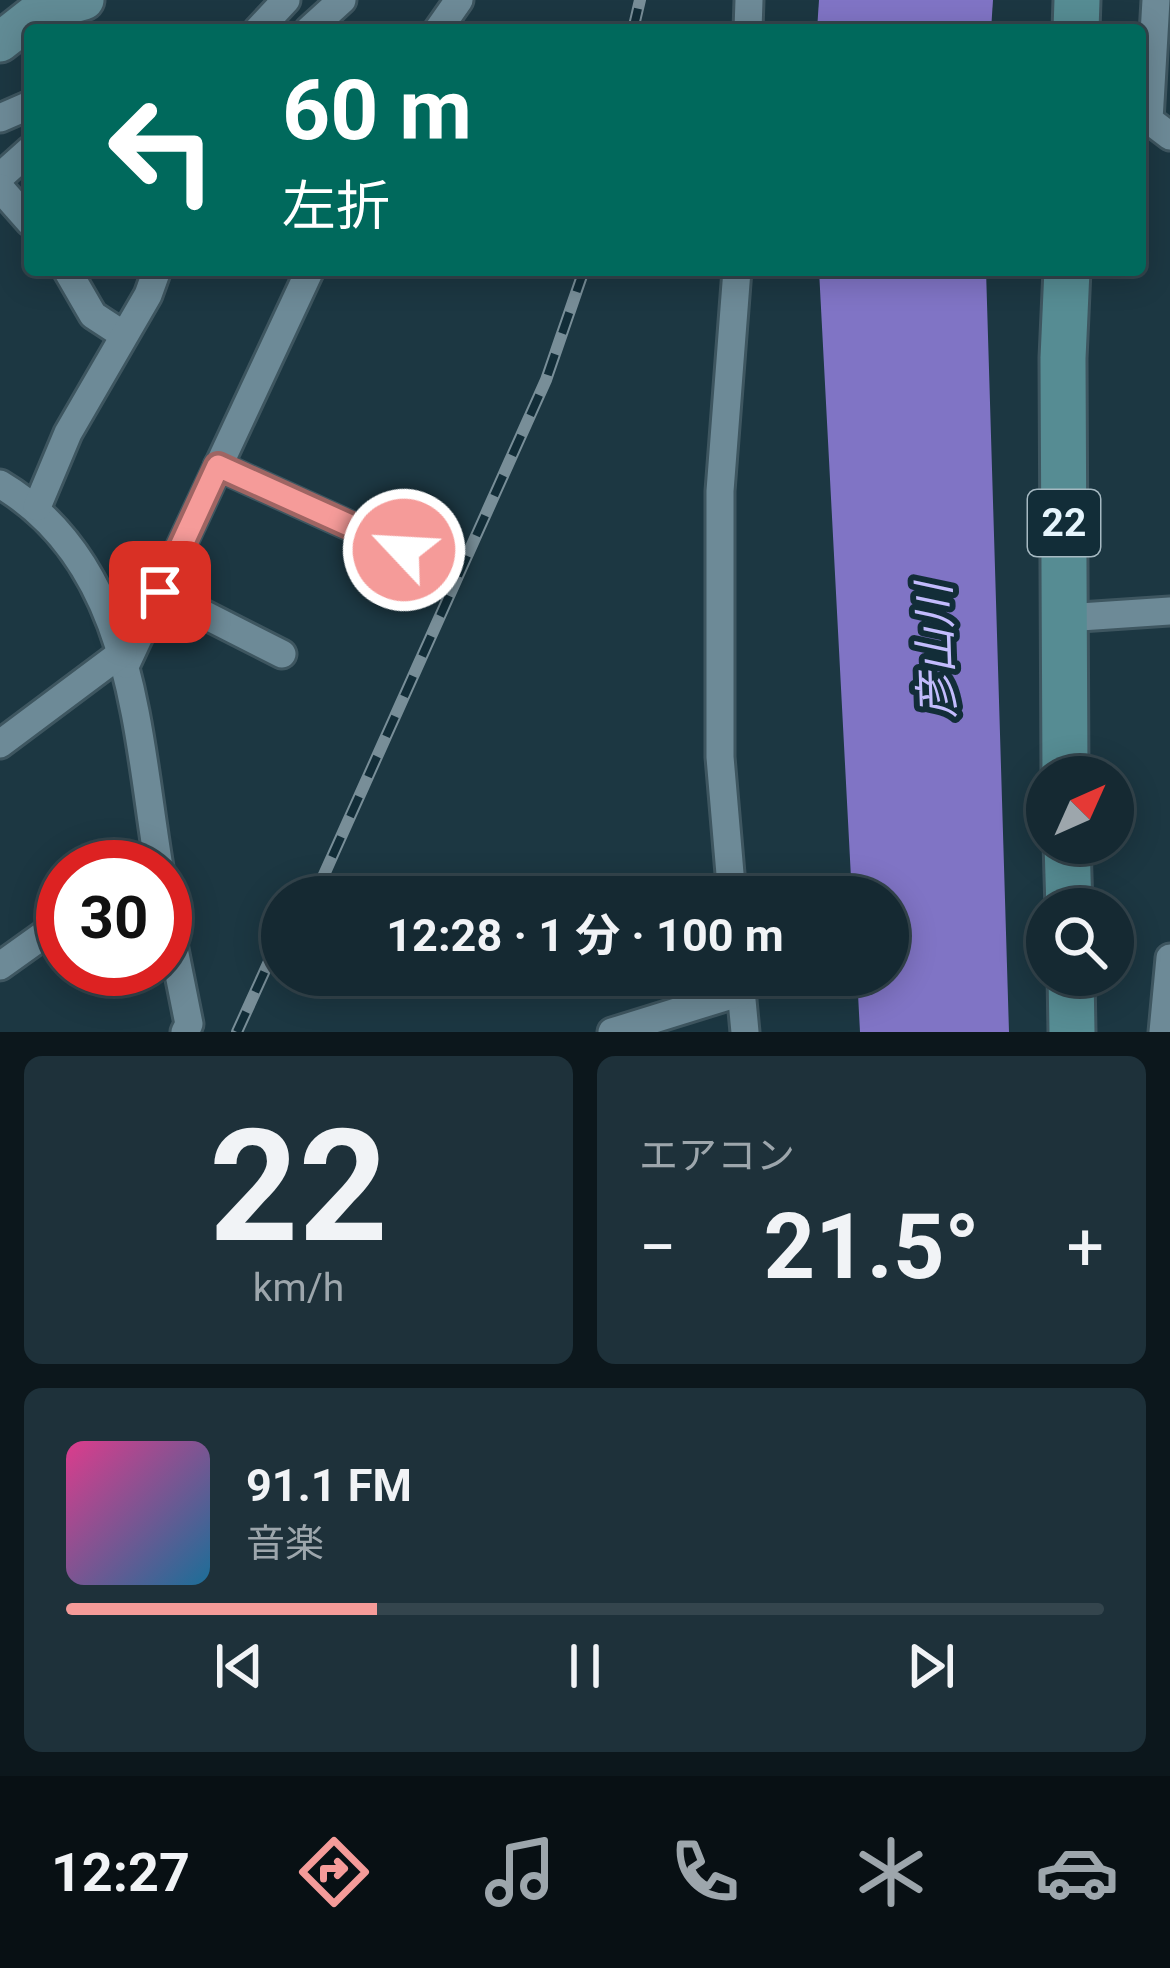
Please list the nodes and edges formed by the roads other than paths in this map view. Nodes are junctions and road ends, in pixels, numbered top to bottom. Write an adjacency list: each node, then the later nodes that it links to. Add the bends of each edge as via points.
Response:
1 (286, 0): 4 (street)
2 (1156, 0): 6 (street, via 1149,120)
3 (67, 2): 5 (street)
4 (264, 24)
5 (0, 42)
6 (1170, 136)
7 (24, 155): 8 (street)
8 (0, 177)
9 (0, 188): 10 (street)
10 (24, 215)
11 (71, 276): 16 (street, via 93,315)
12 (155, 276): 16 (street)
13 (307, 276): 17 (street)
14 (737, 276): 29 (street, via 720,491 720,757)
15 (1066, 276): 23 (main road, 22)
16 (122, 334): 19 (street)
17 (218, 466): 20 (street); 21 (street)
18 (0, 484): 19 (street)
19 (38, 507): 25 (street, via 88,571)
20 (404, 550)
21 (160, 592): 24 (street); 25 (street)
22 (1170, 611): 23 (street)
23 (1065, 618): 27 (main road, 22)
24 (281, 654)
25 (125, 658): 26 (street); 28 (street)
26 (0, 744)
27 (1065, 756)
28 (148, 840)
29 (730, 876)
30 (36, 940): 32 (street)
31 (1170, 958): 41 (street)
32 (0, 966)
33 (184, 996): 37 (street)
34 (707, 996): 38 (street)
35 (741, 996): 39 (street)
36 (1071, 996): 40 (main road)
37 (191, 1029)
38 (617, 1031)
39 (745, 1032)
40 (1072, 1032)
41 (1163, 1032)

